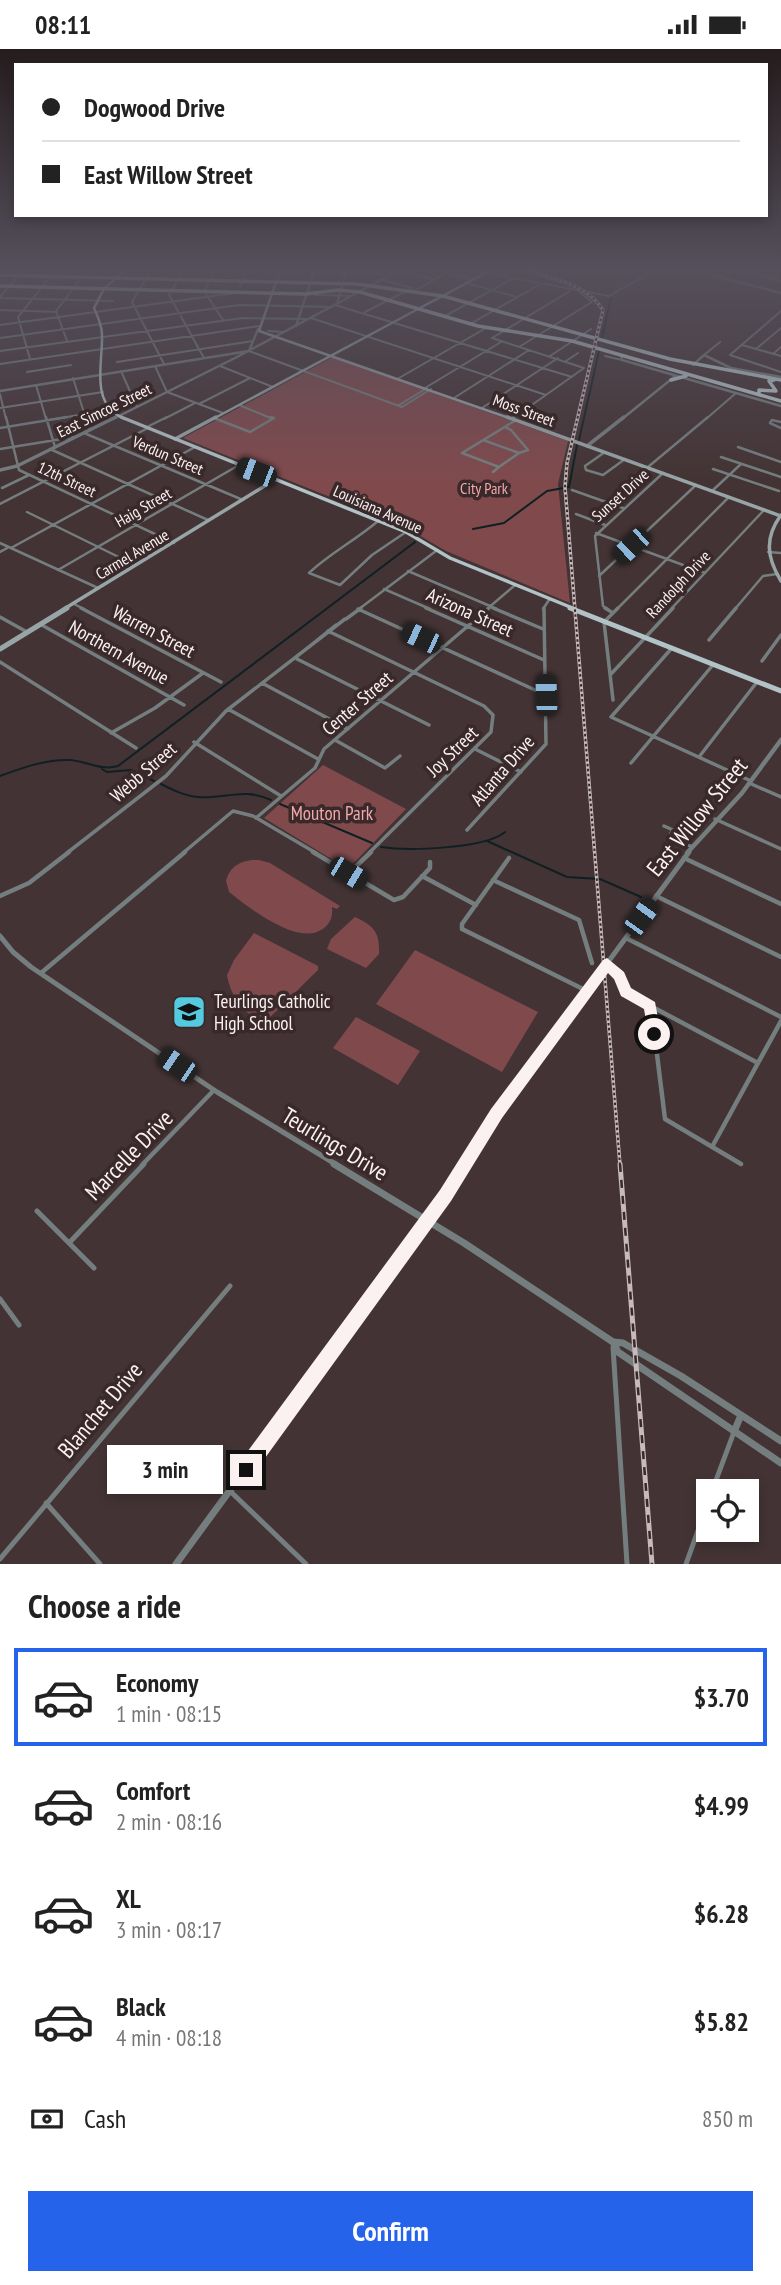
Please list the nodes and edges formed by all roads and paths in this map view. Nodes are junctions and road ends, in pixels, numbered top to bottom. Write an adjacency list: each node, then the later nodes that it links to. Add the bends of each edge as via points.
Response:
1 (25, 340): 26 (street)
2 (83, 340): 20 (street)
3 (102, 340): 30 (main road, Louisiana Avenue)
4 (168, 340): 21 (street)
5 (194, 340): 31 (street)
6 (271, 340): 34 (street, East Simcoe Street)
7 (289, 340): 38 (main road, Moss Street)
8 (361, 340): 38 (main road)
9 (374, 340): 48 (street)
10 (449, 340): 24 (street)
11 (466, 340): 24 (street)
12 (496, 340): 22 (street)
13 (531, 340): 27 (street)
14 (565, 340): 19 (highway)
15 (599, 340): 44 (highway)
16 (746, 340): 25 (street)
17 (767, 340): 29 (street)
18 (253, 341): 31 (street); 34 (street)
19 (572, 341): 41 (street); 47 (highway)
20 (67, 342): 26 (street)
21 (153, 342): 30 (street); 40 (street)
22 (501, 342): 27 (street); 35 (street)
23 (720, 342): 39 (street)
24 (460, 343): 35 (street); 48 (street)
25 (742, 345): 29 (street); 74 (street, via 730,356)
26 (27, 347): 33 (street); 51 (street)
27 (519, 347): 32 (street)
28 (781, 347): 37 (street)
29 (756, 349): 37 (street)
30 (100, 350): 51 (street); 70 (main road, Louisiana Avenue)
31 (199, 350): 40 (street); 45 (street)
32 (529, 350): 41 (street); 49 (street)
33 (0, 351)
34 (249, 351): 45 (street); 61 (street, East Simcoe Street); 66 (street)
35 (486, 351): 49 (street); 62 (street)
36 (578, 353): 52 (street)
37 (773, 354): 43 (street)
38 (333, 355): 66 (main road); 77 (main road, Moss Street)
39 (704, 355): 50 (street); 74 (street, via 731,368)
40 (160, 356): 54 (street); 57 (street)
41 (550, 356): 46 (street)
42 (605, 356): 47 (street)
43 (781, 356)
44 (663, 357): 47 (highway, via 609,349); 53 (highway)
45 (204, 358): 57 (street)
46 (558, 358): 52 (street); 63 (street)
47 (621, 358): 55 (highway); 71 (street)
48 (432, 359): 62 (street); 77 (street)
49 (514, 359): 63 (street); 72 (street)
50 (699, 359): 53 (highway); 59 (street); 64 (highway, via 700,364)
51 (30, 360): 56 (street)
52 (566, 361): 73 (street, via 584,367)
53 (678, 361): 59 (highway)
54 (117, 362)
55 (649, 363): 59 (highway, via 679,368); 71 (highway)
56 (0, 364)
57 (164, 364): 60 (street)
58 (71, 365): 67 (street)
59 (693, 365): 64 (highway)
60 (155, 366): 65 (street); 85 (street)
61 (220, 366): 76 (street); 85 (street, East Simcoe Street)
62 (458, 367): 72 (street); 83 (street)
63 (544, 368): 73 (street); 80 (street)
64 (712, 368): 68 (highway)
65 (121, 371): 70 (street); 96 (street)
66 (303, 371): 82 (main road); 83 (street, via 399,406)
67 (27, 372)
68 (731, 372): 69 (highway); 71 (highway, via 696,368)
69 (737, 373): 74 (highway); 81 (highway, via 750,377 748,382 743,388)
70 (98, 375): 75 (street); 84 (main road, Louisiana Avenue)
71 (679, 375): 78 (highway); 81 (highway); 87 (street)
72 (487, 377): 80 (street); 91 (street)
73 (572, 377): 88 (street)
74 (780, 377): 89 (highway, via 769,381 776,391 759,390)
75 (73, 378): 79 (street); 90 (street)
76 (250, 378): 82 (street); 93 (street)
77 (399, 378): 83 (main road, Moss Street)
78 (671, 380): 118 (street)
79 (36, 384): 86 (street); 92 (street)
80 (516, 386): 88 (street); 98 (street)
81 (727, 386): 89 (highway)
82 (274, 387): 95 (main road)
83 (428, 388): 91 (main road, Moss Street)
84 (103, 392): 90 (street); 101 (main road, Louisiana Avenue, via 109,407)
85 (168, 392): 93 (street); 96 (street, East Simcoe Street)
86 (0, 393): 97 (street, 12th Street)
87 (736, 393): 94 (street); 135 (street)
88 (546, 395): 103 (street)
89 (759, 395): 94 (highway)
90 (79, 396): 92 (street); 100 (street)
91 (454, 398): 98 (main road, Moss Street)
92 (41, 401): 97 (street); 104 (street)
93 (197, 403): 99 (street); 108 (street)
94 (781, 404)
95 (239, 405): 99 (main road); 102 (street, via 274,418 250,432)
96 (137, 407): 101 (street, East Simcoe Street)
97 (2, 408): 106 (street, 12th Street)
98 (482, 408): 103 (main road, Moss Street)
99 (223, 413): 102 (main road)
100 (85, 414): 104 (street); 111 (street)
101 (119, 415): 108 (main road, Louisiana Avenue); 111 (street, East Simcoe Street)
102 (214, 418): 114 (main road)
103 (514, 420): 109 (street); 118 (main road, Moss Street)
104 (47, 421): 106 (street); 115 (street)
105 (781, 422): 110 (street, via 770,423)
106 (8, 427): 107 (street); 119 (street, 12th Street)
107 (0, 428)
108 (147, 428): 114 (main road, Louisiana Avenue); 117 (street)
109 (505, 428): 116 (street); 125 (street, via 528,450)
110 (781, 428)
111 (90, 430): 112 (street, East Simcoe Street)
112 (84, 433): 113 (street, East Simcoe Street); 117 (street, Verdun Street)
113 (76, 437): 115 (street); 122 (street, East Simcoe Street)
114 (175, 439): 120 (main road, Louisiana Avenue)
115 (53, 440): 119 (street); 122 (street)
116 (483, 440): 125 (street); 134 (street, via 462,453)
117 (115, 446): 129 (street); 131 (street, Verdun Street)
118 (587, 446): 124 (main road, Moss Street)
119 (12, 447): 123 (street); 133 (street, 12th Street)
120 (194, 447): 131 (street); 132 (main road, Louisiana Avenue)
121 (738, 447): 128 (street)
122 (53, 448): 129 (street); 133 (street, East Simcoe Street)
123 (0, 449)
124 (605, 452): 127 (main road, Moss Street); 127 (street, via 585,466 586,470 603,475)
125 (519, 453): 134 (street)
126 (721, 457): 130 (street)
127 (625, 459): 135 (main road, Moss Street)
128 (781, 462)
129 (80, 463): 144 (street); 145 (street)
130 (741, 464): 141 (street); 142 (street)
131 (162, 465): 145 (street); 146 (street, Verdun Street)
132 (239, 465): 143 (main road, Louisiana Avenue); 146 (street, Haig Street)
133 (17, 466): 137 (street, East Simcoe Street); 140 (street, 12th Street)
134 (499, 467): 138 (street)
135 (648, 467): 139 (main road, Moss Street)
136 (713, 469): 141 (street)
137 (0, 470)
138 (493, 472)
139 (663, 473): 147 (main road, Moss Street); 157 (street, Sunset Drive)
140 (29, 474): 144 (street, 12th Street); 148 (street)
141 (729, 474): 150 (street); 151 (street)
142 (781, 477)
143 (276, 479): 153 (main road, Carmel Avenue); 163 (main road, Louisiana Avenue)
144 (44, 482): 154 (street); 155 (street, 12th Street)
145 (127, 484): 155 (street); 156 (street)
146 (206, 485): 153 (street, Verdun Street); 156 (street, Haig Street)
147 (696, 485): 150 (main road, Moss Street); 171 (street)
148 (2, 488)
149 (572, 490): 157 (street)
150 (712, 491): 152 (main road, Moss Street)
151 (779, 492)
152 (729, 497): 158 (main road, Moss Street); 178 (street)
153 (243, 500): 162 (main road, Carmel Avenue)
154 (0, 503)
155 (91, 504): 164 (street); 165 (street, 12th Street)
156 (172, 504): 162 (street); 165 (street, Haig Street)
157 (623, 508): 166 (street, Sunset Drive)
158 (764, 510): 161 (main road, Moss Street); 182 (street, Randolph Drive)
159 (27, 512): 164 (street)
160 (576, 514): 166 (street)
161 (781, 516): 176 (main road, via 769,535)
162 (209, 521): 170 (main road, Carmel Avenue)
163 (378, 521): 167 (main road, Louisiana Avenue); 167 (street, via 309,573 340,585)
164 (53, 525): 172 (street); 173 (street)
165 (136, 525): 170 (street, 12th Street); 172 (street, Haig Street)
166 (605, 525): 168 (street, Sunset Drive)
167 (406, 532): 174 (main road, Louisiana Avenue)
168 (596, 533): 171 (street); 184 (street, Sunset Drive)
169 (0, 543): 173 (street)
170 (174, 543): 179 (main road, Carmel Avenue)
171 (631, 546): 178 (street); 184 (street)
172 (98, 547): 179 (street); 180 (street, Haig Street)
173 (10, 548): 175 (street); 180 (street)
174 (436, 551): 181 (street, Webb Street); 186 (main road, Louisiana Avenue)
175 (0, 552)
176 (768, 552): 177 (street); 183 (main road)
177 (781, 553)
178 (667, 559): 182 (street); 193 (street)
179 (136, 565): 187 (main road, Carmel Avenue)
180 (58, 570): 187 (street)
181 (408, 571): 188 (street, Webb Street); 191 (street)
182 (705, 573): 202 (street, Randolph Drive)
183 (776, 574): 185 (main road); 203 (street, via 764,576)
184 (599, 576): 193 (street, Sunset Drive, via 604,607)
185 (781, 581)
186 (514, 586): 189 (main road, Louisiana Avenue); 191 (street, Center Street)
187 (98, 588): 190 (main road, Carmel Avenue)
188 (384, 589): 192 (street, Webb Street); 197 (street, Arizona Street)
189 (549, 600): 195 (main road, Louisiana Avenue); 198 (street, Atlanta Drive, via 542,608)
190 (74, 604): 196 (main road, Carmel Avenue); 213 (street, Warren Street)
191 (490, 607): 197 (street, Center Street); 198 (street)
192 (358, 609): 199 (street, Webb Street); 205 (street)
193 (614, 613): 195 (street)
194 (0, 617): 200 (street)
195 (604, 622): 202 (main road, Louisiana Avenue); 214 (street)
196 (40, 624): 200 (main road, Carmel Avenue); 220 (street, Northern Avenue)
197 (467, 627): 205 (street, Center Street); 208 (street, Arizona Street)
198 (543, 629): 208 (street, Atlanta Drive)
199 (330, 631): 207 (street, Webb Street); 212 (street, Joy Street)
200 (27, 632): 204 (main road, Carmel Avenue)
201 (781, 635): 210 (street)
202 (644, 638): 206 (main road, Louisiana Avenue); 214 (street, Randolph Drive)
203 (709, 640)
204 (0, 648)
205 (442, 648): 212 (street, Center Street); 219 (street)
206 (671, 649): 211 (main road, Louisiana Avenue); 228 (street, via 611,717)
207 (295, 658): 217 (street, Webb Street); 222 (street)
208 (544, 660): 219 (street, Atlanta Drive)
209 (0, 661): 227 (street)
210 (762, 661)
211 (712, 666): 216 (main road, Louisiana Avenue); 228 (street)
212 (414, 672): 222 (street, Center Street); 233 (street, Joy Street, via 492,712 491,732)
213 (203, 673): 215 (street, Warren Street); 220 (street)
214 (611, 674): 221 (street)
215 (221, 682)
216 (757, 682): 218 (main road, Louisiana Avenue); 235 (street)
217 (262, 683): 224 (street, Webb Street); 226 (street)
218 (781, 691)
219 (546, 695): 238 (street, Atlanta Drive, via 546,744)
220 (170, 697): 223 (street, Northern Avenue); 227 (street)
221 (613, 700)
222 (380, 701): 225 (street); 226 (street, Center Street)
223 (184, 705)
224 (228, 709): 231 (street, Webb Street); 236 (street)
225 (429, 725)
226 (348, 729): 229 (street, Center Street)
227 (111, 733): 232 (street)
228 (653, 737): 235 (street); 237 (street)
229 (335, 740): 234 (street, via 386,768); 236 (street, Center Street)
230 (781, 740): 239 (street, East Willow Street)
231 (194, 742): 240 (street); 256 (street, Webb Street, via 166,776 25,886)
232 (136, 748)
233 (475, 749): 238 (street); 253 (street, Joy Street)
234 (400, 756)
235 (699, 757): 239 (street)
236 (319, 759): 240 (street, Center Street, via 315,768)
237 (631, 763)
238 (521, 772): 245 (street, Atlanta Drive)
239 (750, 782): 241 (street); 243 (street, East Willow Street)
240 (281, 796): 242 (street, Center Street)
241 (781, 797)
242 (256, 818): 253 (street); 265 (street, via 237,810 229,814)
243 (715, 819): 248 (street, East Willow Street); 249 (street)
244 (664, 826): 246 (street)
245 (467, 830)
246 (673, 830): 247 (street); 248 (street, via 670,835)
247 (684, 835)
248 (692, 846): 251 (street, East Willow Street)
249 (781, 849)
250 (509, 858): 255 (street)
251 (684, 858): 257 (street, East Willow Street); 258 (street)
252 (430, 862): 254 (street)
253 (348, 873): 254 (street, via 396,900)
254 (422, 876): 259 (street)
255 (494, 880): 259 (street); 263 (street, via 579,920)
256 (0, 896)
257 (656, 896): 261 (street, East Willow Street); 262 (street)
258 (781, 904)
259 (476, 905): 266 (street, via 462,929)
260 (0, 936): 265 (street, Teurlings Drive)
261 (626, 938): 264 (street, East Willow Street); 268 (street)
262 (781, 957)
263 (592, 963)
264 (607, 964): 266 (street, East Willow Street); 267 (street, via 620,975 625,992)
265 (41, 973): 270 (street, Teurlings Drive)
266 (587, 991): 274 (street, East Willow Street, via 492,1119)
267 (651, 1006): 269 (street); 271 (street, via 664,1116)
268 (781, 1019): 269 (street)
269 (758, 1063): 271 (street)
270 (214, 1090): 274 (street, Teurlings Drive); 275 (street, Marcelle Drive)
271 (712, 1147): 272 (street)
272 (741, 1164)
273 (37, 1211): 275 (street)
274 (427, 1220): 280 (street, Teurlings Drive); 286 (street, East Willow Street)
275 (69, 1243): 276 (street)
276 (94, 1268)
277 (230, 1286): 287 (street, Blanchet Drive)
278 (0, 1299): 279 (street)
279 (19, 1325)
280 (613, 1342): 281 (street, Teurlings Drive, via 623,1343 681,1376); 282 (street, Teurlings Drive, via 618,1352); 293 (street)
281 (741, 1415): 282 (street); 283 (street, Teurlings Drive)
282 (734, 1432): 284 (street, Teurlings Drive); 285 (street)
283 (781, 1441)
284 (781, 1463)
285 (716, 1479)
286 (230, 1491): 291 (street, East Willow Street); 292 (street)
287 (46, 1503): 289 (street, Blanchet Drive); 290 (street)
288 (696, 1536): 294 (street)
289 (0, 1559)
290 (100, 1564)
291 (176, 1564)
292 (306, 1564)
293 (627, 1564)
294 (686, 1564)

